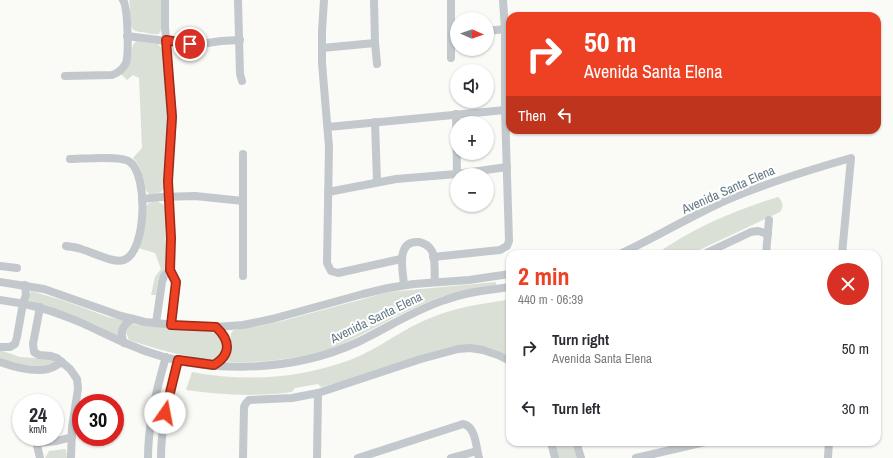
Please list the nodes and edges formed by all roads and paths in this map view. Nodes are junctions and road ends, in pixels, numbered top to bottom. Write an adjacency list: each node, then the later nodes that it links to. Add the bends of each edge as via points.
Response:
1 (123, 0): 11 (street)
2 (165, 0): 12 (street)
3 (238, 0): 13 (street)
4 (324, 0): 15 (street)
5 (374, 0): 14 (street)
6 (451, 0): 8 (street)
7 (503, 0): 9 (street)
8 (452, 12)
9 (505, 29): 10 (street); 19 (street)
10 (494, 30)
11 (127, 36): 12 (street); 17 (street, via 127,59 117,73)
12 (166, 40): 13 (street, via 190,44); 31 (street, via 172,117 168,168)
13 (240, 40): 18 (street)
14 (375, 42): 15 (street); 16 (street)
15 (322, 48): 22 (street)
16 (377, 64)
17 (65, 76)
18 (242, 81)
19 (505, 110): 20 (street); 25 (street)
20 (456, 114): 21 (street); 26 (street)
21 (375, 122): 22 (street); 29 (street)
22 (328, 127): 30 (street)
23 (242, 154): 33 (street)
24 (70, 159): 32 (street, via 127,160 136,170)
25 (507, 167): 27 (street); 41 (street, via 510,238 507,246 500,250)
26 (457, 168)
27 (494, 169)
28 (450, 174): 29 (street)
29 (377, 182): 30 (street)
30 (328, 192): 42 (street, via 327,263 331,271 338,273)
31 (169, 197): 32 (street); 33 (street, via 207,196); 45 (street)
32 (142, 199): 36 (street, via 138,241 133,253 126,259 112,260 83,249)
33 (243, 201): 47 (street)
34 (769, 220): 35 (street)
35 (768, 234): 38 (street, via 751,232); 39 (street)
36 (66, 246)
37 (628, 250): 40 (street, Avenida Santa Elena, via 740,195 800,172 851,158)
38 (713, 250)
39 (766, 250)
40 (842, 250)
41 (433, 257): 42 (street, via 429,247 418,242 407,246); 49 (street)
42 (402, 259): 51 (street)
43 (0, 266): 44 (street)
44 (17, 268)
45 (170, 270): 57 (street, via 162,282); 58 (street, via 176,282)
46 (506, 275): 49 (street, Avenida Santa Elena)
47 (243, 276)
48 (0, 282): 50 (street, Avenida Santa Elena)
49 (435, 282): 51 (street, Avenida Santa Elena)
50 (25, 285): 54 (street, via 26,295); 56 (street, Avenida Santa Elena)
51 (404, 285): 59 (street, Avenida Santa Elena, via 272,320)
52 (506, 288): 67 (street, Avenida Santa Elena, via 445,299 357,342 308,359 270,366)
53 (0, 300): 54 (street, Avenida Santa Elena)
54 (23, 303): 55 (street, Avenida Santa Elena); 61 (street, via 16,341 10,347)
55 (40, 308): 60 (street, Avenida Santa Elena, via 81,322); 66 (street, via 33,350 37,354 53,356)
56 (133, 319): 57 (street, Avenida Santa Elena); 60 (street, via 122,329)
57 (156, 323): 58 (street, Avenida Santa Elena)
58 (171, 325): 59 (street, Avenida Santa Elena)
59 (216, 327): 67 (street, via 225,337 227,345 225,356)
60 (124, 343): 62 (street, Avenida Santa Elena)
61 (0, 347)
62 (166, 357): 64 (street, Avenida Santa Elena); 80 (street, via 152,416)
63 (506, 359): 68 (street, via 483,350 458,349)
64 (178, 360): 67 (street, Avenida Santa Elena); 81 (street, via 162,429)
65 (0, 362): 66 (street, via 46,369)
66 (62, 362): 69 (street, via 73,372 78,383)
67 (214, 365)
68 (318, 393): 82 (street, via 247,401 244,407); 83 (street)
69 (77, 394)
70 (72, 437): 71 (street); 79 (street)
71 (64, 439)
72 (37, 446): 78 (street)
73 (552, 446): 86 (street)
74 (577, 446): 87 (street)
75 (688, 446): 88 (street)
76 (829, 446): 89 (street)
77 (478, 455): 84 (street, via 472,429 463,424); 85 (street)
78 (40, 458)
79 (71, 458)
80 (148, 458)
81 (161, 458)
82 (243, 458)
83 (317, 458)
84 (358, 458)
85 (451, 458)
86 (555, 458)
87 (581, 458)
88 (636, 458)
89 (828, 458)

